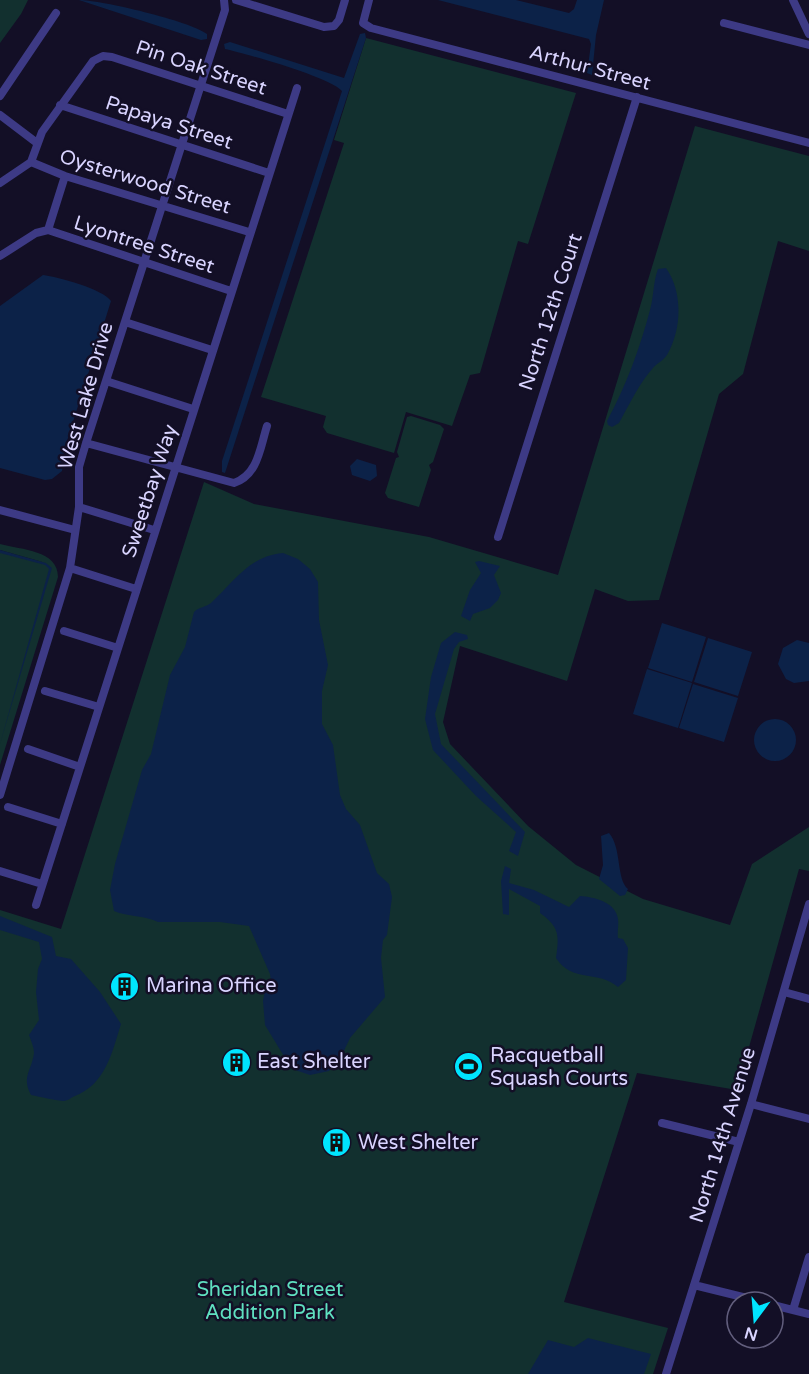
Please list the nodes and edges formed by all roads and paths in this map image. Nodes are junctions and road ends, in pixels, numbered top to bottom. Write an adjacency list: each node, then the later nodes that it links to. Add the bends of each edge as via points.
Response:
1 (224, 0): 7 (street, West Lake Drive)
2 (236, 0): 6 (street); 7 (street, West Lake Drive)
3 (345, 0): 6 (street, via 339,20 334,26 324,27)
4 (369, 0): 15 (street, Arthur Street, via 363,23 371,28)
5 (793, 0): 10 (street)
6 (253, 3)
7 (225, 10): 12 (street, West Lake Drive)
8 (56, 13): 14 (street)
9 (724, 23): 11 (street)
10 (809, 34)
11 (809, 45)
12 (201, 85): 16 (street, Pin Oak Street, via 103,56 93,61); 17 (street, Pin Oak Street); 21 (street, West Lake Drive)
13 (297, 88): 17 (street, Sweetbay Way)
14 (0, 96)
15 (637, 98): 19 (street, Arthur Street); 43 (street, North 12th Court)
16 (60, 105): 20 (street); 21 (street, Papaya Street)
17 (288, 114): 23 (street, Sweetbay Way)
18 (0, 115): 20 (street)
19 (809, 142)
20 (37, 143): 22 (street)
21 (182, 144): 23 (street, Papaya Street); 26 (street, West Lake Drive)
22 (31, 162): 24 (street, Oysterwood Street); 25 (street)
23 (268, 173): 28 (street, Sweetbay Way)
24 (65, 176): 26 (street, Oysterwood Street); 27 (street)
25 (0, 183)
26 (163, 205): 28 (street, Oysterwood Street); 30 (street, West Lake Drive)
27 (48, 230): 29 (street); 30 (street, Lyontree Street)
28 (249, 232): 31 (street, Sweetbay Way)
29 (0, 256)
30 (145, 263): 31 (street, Lyontree Street); 32 (street, West Lake Drive)
31 (231, 291): 33 (street, Sweetbay Way)
32 (126, 322): 33 (street); 34 (street, West Lake Drive)
33 (212, 350): 35 (street, Sweetbay Way)
34 (106, 381): 35 (street); 37 (street, West Lake Drive)
35 (193, 409): 38 (street, Sweetbay Way)
36 (267, 426): 38 (street, via 247,479 234,483)
37 (86, 442): 38 (street); 39 (street, West Lake Drive, via 79,467)
38 (174, 468): 42 (street, Sweetbay Way)
39 (79, 507): 41 (street, West Lake Drive); 42 (street)
40 (0, 510): 41 (street)
41 (75, 530): 44 (street, West Lake Drive)
42 (154, 530): 45 (street, Sweetbay Way)
43 (498, 537)
44 (70, 568): 45 (street); 52 (street, West Lake Drive)
45 (136, 589): 47 (street, Sweetbay Way)
46 (64, 631): 47 (street)
47 (118, 648): 49 (street, Sweetbay Way)
48 (45, 691): 49 (street)
49 (99, 707): 51 (street, Sweetbay Way)
50 (28, 749): 51 (street)
51 (80, 767): 54 (street, Sweetbay Way)
52 (0, 795)
53 (8, 807): 54 (street)
54 (62, 824): 56 (street, Sweetbay Way)
55 (0, 871): 56 (street)
56 (42, 884): 58 (street, Sweetbay Way)
57 (809, 904): 59 (street, North 14th Avenue)
58 (36, 905)
59 (784, 992): 60 (street); 61 (street, North 14th Avenue)
60 (809, 999)
61 (751, 1104): 62 (street); 64 (street, North 14th Avenue)
62 (809, 1119)
63 (662, 1123): 64 (street)
64 (739, 1142): 66 (street, North 14th Avenue)
65 (809, 1257): 69 (street)
66 (694, 1285): 67 (street); 71 (street, North 14th Avenue)
67 (725, 1293)
68 (785, 1308): 69 (street)
69 (793, 1310): 70 (street)
70 (809, 1314)
71 (666, 1374)

